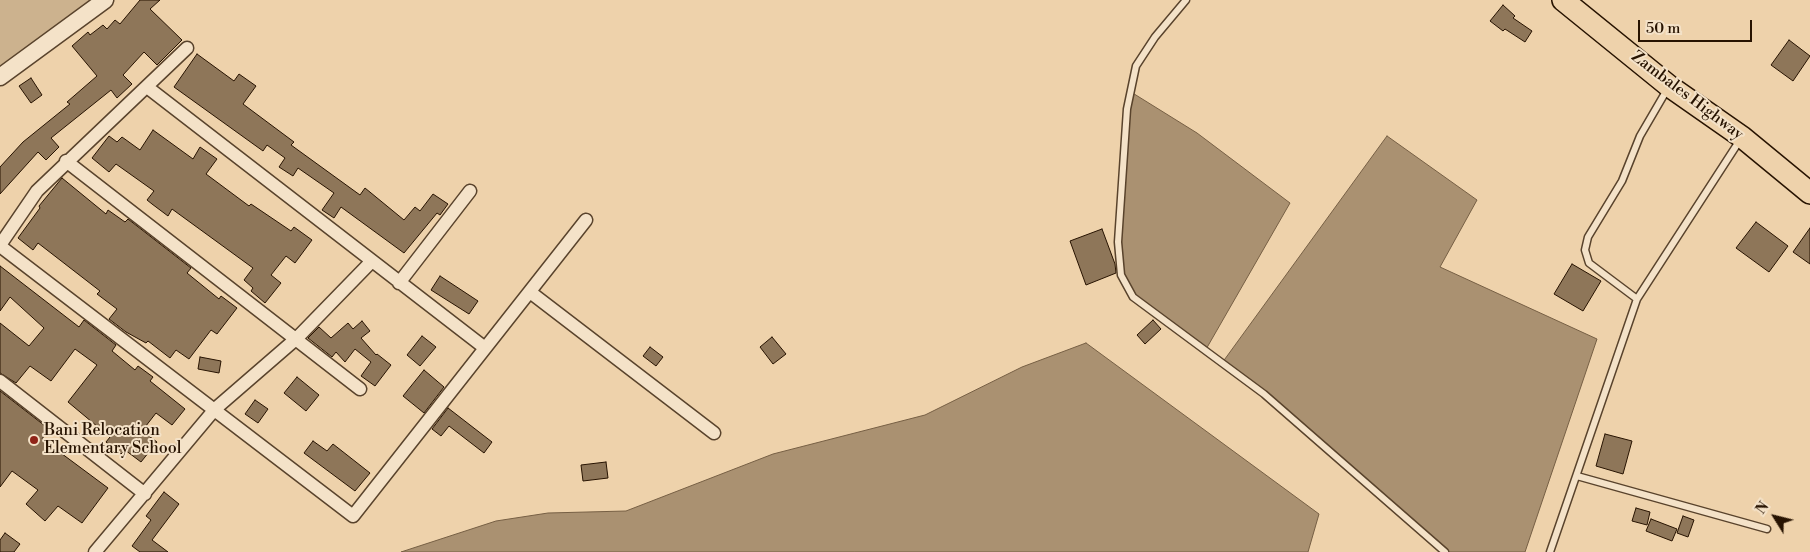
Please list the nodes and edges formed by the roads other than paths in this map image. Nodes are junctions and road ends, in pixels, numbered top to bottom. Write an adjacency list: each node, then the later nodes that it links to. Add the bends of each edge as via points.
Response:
1 (105, 0): 5 (street)
2 (1186, 0): 28 (lane, via 1136,66 1127,109 1118,242 1121,274 1133,297 1264,394)
3 (1564, 0): 6 (main road, Zambales Highway)
4 (187, 48): 7 (street)
5 (0, 77)
6 (1669, 86): 8 (main road, Zambales Highway); 17 (lane, via 1640,136 1622,181 1588,236 1585,250 1589,263)
7 (147, 87): 9 (street); 14 (street)
8 (1742, 137): 11 (main road, Zambales Highway); 17 (lane)
9 (66, 161): 13 (street, via 37,191); 18 (street)
10 (470, 191): 15 (street)
11 (1810, 192)
12 (586, 220): 16 (street)
13 (0, 245): 22 (street)
14 (372, 262): 15 (street); 18 (street)
15 (400, 283): 19 (street)
16 (530, 292): 19 (street); 23 (street)
17 (1637, 299): 24 (lane)
18 (297, 338): 21 (street); 22 (street)
19 (485, 348): 22 (street, via 353,516)
20 (0, 381): 25 (street)
21 (360, 389)
22 (215, 409): 25 (street)
23 (714, 433)
24 (1577, 476): 26 (lane); 29 (lane)
25 (145, 494): 27 (street)
26 (1767, 528)
27 (95, 552)
28 (1445, 552)
29 (1550, 552)

